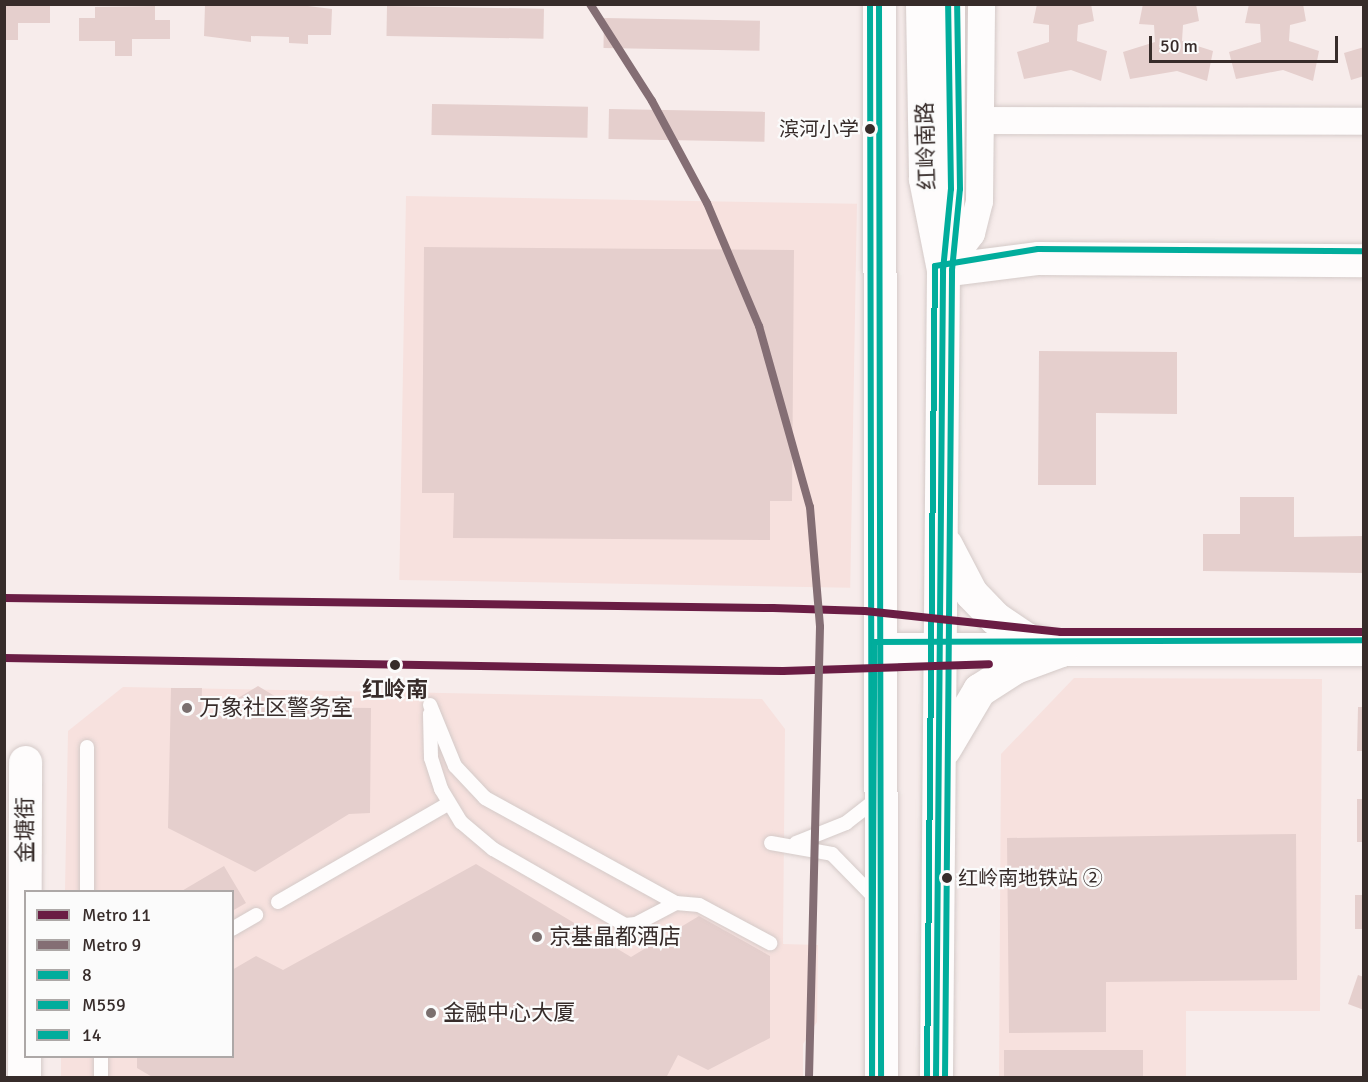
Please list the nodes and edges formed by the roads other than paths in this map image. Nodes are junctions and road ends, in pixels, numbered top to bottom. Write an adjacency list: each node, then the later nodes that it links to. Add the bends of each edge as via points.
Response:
1 (879, 4): 10 (main road)
2 (922, 4): 8 (main road, 红岭南路, via 925,179)
3 (948, 4): 8 (main road, via 951,189)
4 (981, 4): 5 (street)
5 (981, 120): 6 (street); 8 (street, via 976,216 964,245)
6 (1364, 121)
7 (1364, 260): 8 (main road, via 1038,258)
8 (943, 270): 9 (main road, 红岭南路)
9 (942, 533): 12 (main road, 红岭南路); 13 (main road, via 955,568 983,606 1026,639)
10 (880, 649): 12 (main road); 17 (main road)
11 (1364, 649): 13 (main road)
12 (942, 650): 13 (main road); 15 (main road, 红岭南路)
13 (1060, 650): 15 (main road, via 1015,667 979,690)
14 (87, 747): 22 (lane)
15 (942, 754): 34 (main road, 红岭南路)
16 (25, 762): 21 (main road, 金塘街)
17 (881, 796): 20 (lane, via 846,823); 25 (main road)
18 (448, 804): 23 (lane); 24 (lane, via 493,849 625,925 636,924); 24 (lane, via 431,758 431,704 446,748 469,783)
19 (771, 843): 20 (lane)
20 (796, 843): 25 (lane, via 832,854)
21 (25, 890)
22 (87, 890)
23 (278, 902)
24 (676, 903): 28 (lane, via 699,905)
25 (881, 904): 33 (main road)
26 (256, 915): 27 (lane)
27 (234, 928)
28 (770, 943)
29 (24, 1058): 31 (main road, 金塘街)
30 (101, 1058): 32 (lane)
31 (24, 1077)
32 (101, 1077)
33 (881, 1077)
34 (936, 1077)

